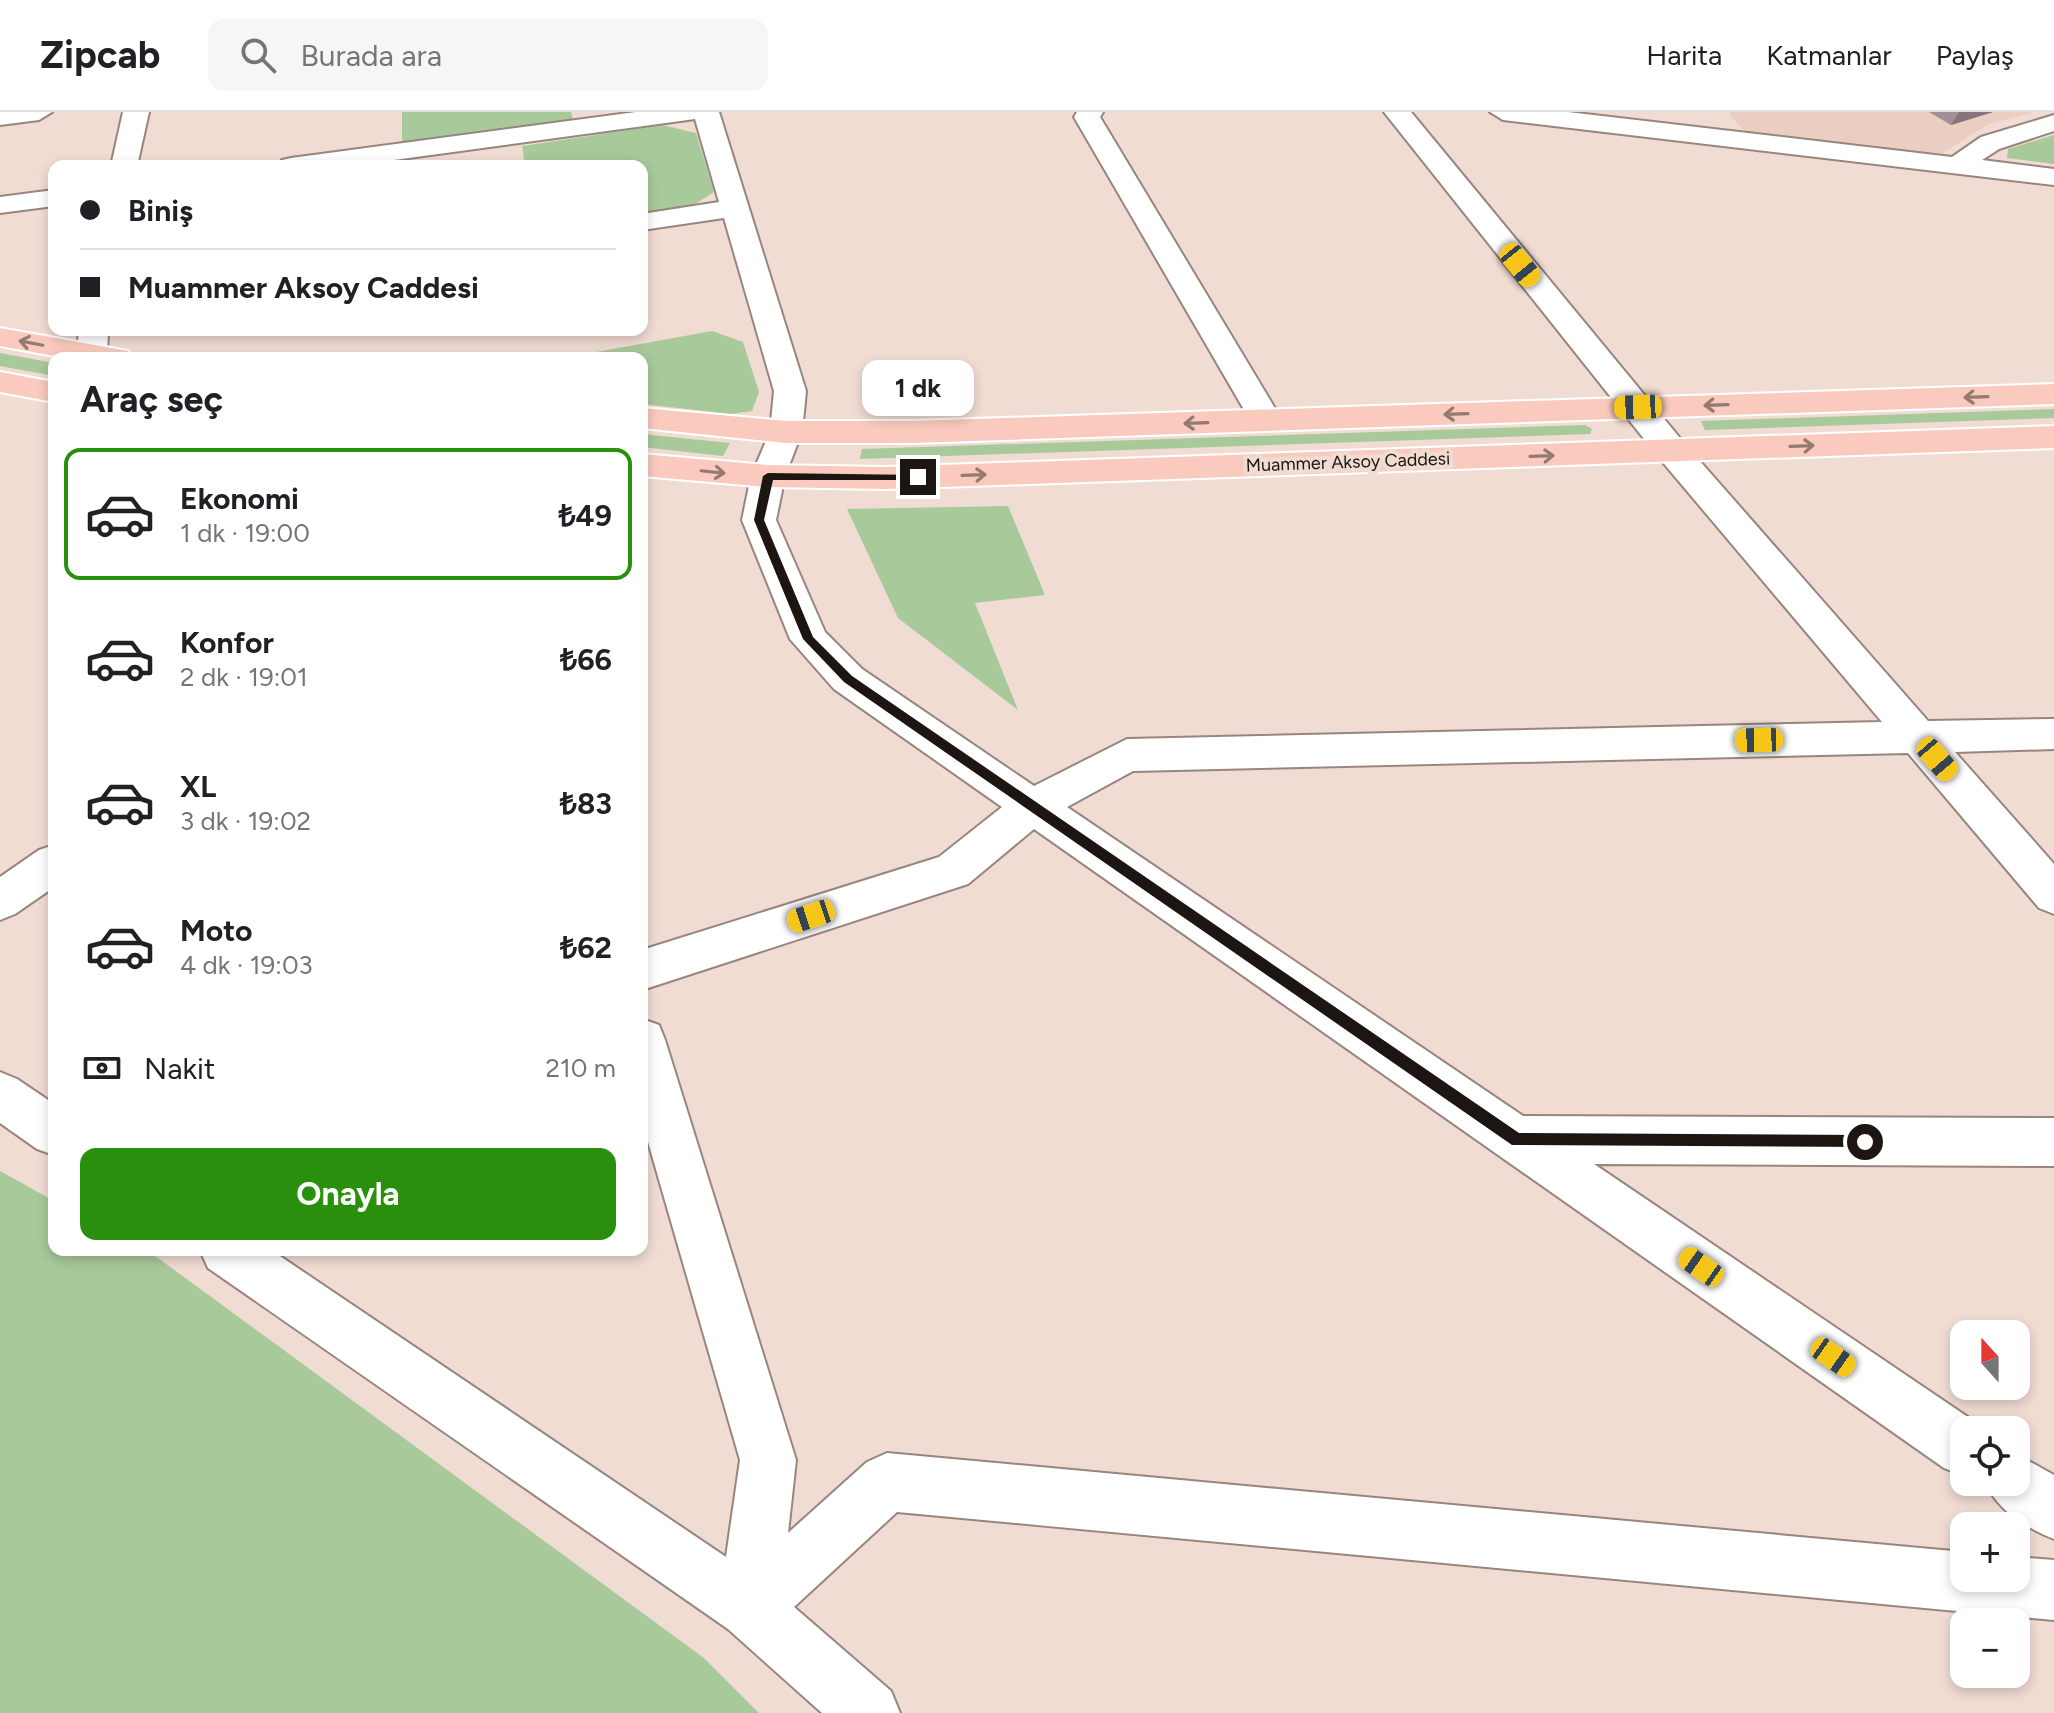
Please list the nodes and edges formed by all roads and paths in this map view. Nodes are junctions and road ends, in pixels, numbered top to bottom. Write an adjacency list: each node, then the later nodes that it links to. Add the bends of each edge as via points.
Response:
1 (39, 112): 9 (street)
2 (136, 112): 12 (street)
3 (693, 112): 13 (street)
4 (706, 112): 18 (street)
5 (1090, 112): 27 (street, via 1087,117)
6 (1397, 112): 25 (street)
7 (1503, 112): 11 (street)
8 (1713, 112): 11 (street)
9 (0, 117)
10 (2054, 123): 14 (street, via 1990,143)
11 (1692, 134): 14 (street)
12 (125, 160)
13 (336, 160)
14 (1958, 165): 15 (street)
15 (2054, 177)
16 (48, 199): 17 (street)
17 (0, 205)
18 (736, 208): 19 (street); 28 (street, via 790,391)
19 (648, 221)
20 (0, 337): 21 (main road, one-way to 20)
21 (101, 348)
22 (0, 382): 23 (main road)
23 (48, 391)
24 (2054, 394): 25 (main road, one-way to 25)
25 (1638, 407): 27 (main road, one-way to 27); 30 (street)
26 (648, 419): 28 (main road)
27 (1266, 420): 28 (main road, one-way to 28)
28 (786, 432): 32 (street)
29 (2054, 437): 30 (main road, Muammer Aksoy Caddesi, one-way to 29)
30 (1672, 451): 32 (main road, Muammer Aksoy Caddesi, one-way to 30, via 886,478); 34 (street)
31 (648, 466): 32 (main road, Muammer Aksoy Caddesi, one-way to 32)
32 (768, 476): 35 (street, via 759,520 809,639 848,679)
33 (2054, 734): 34 (street)
34 (1918, 737): 35 (street, via 1127,755); 37 (street)
35 (1033, 806): 39 (street, via 953,871); 43 (street)
36 (48, 867): 38 (street)
37 (2054, 895)
38 (0, 901)
39 (648, 968)
40 (648, 1060): 50 (street, via 768,1460)
41 (0, 1095): 42 (street)
42 (48, 1128)
43 (1517, 1140): 44 (street); 46 (street)
44 (2054, 1142)
45 (235, 1256): 50 (street)
46 (1950, 1438)
47 (2030, 1493): 48 (street)
48 (2054, 1510)
49 (2054, 1590): 50 (street, via 887,1482)
50 (749, 1608): 51 (street)
51 (869, 1713)

